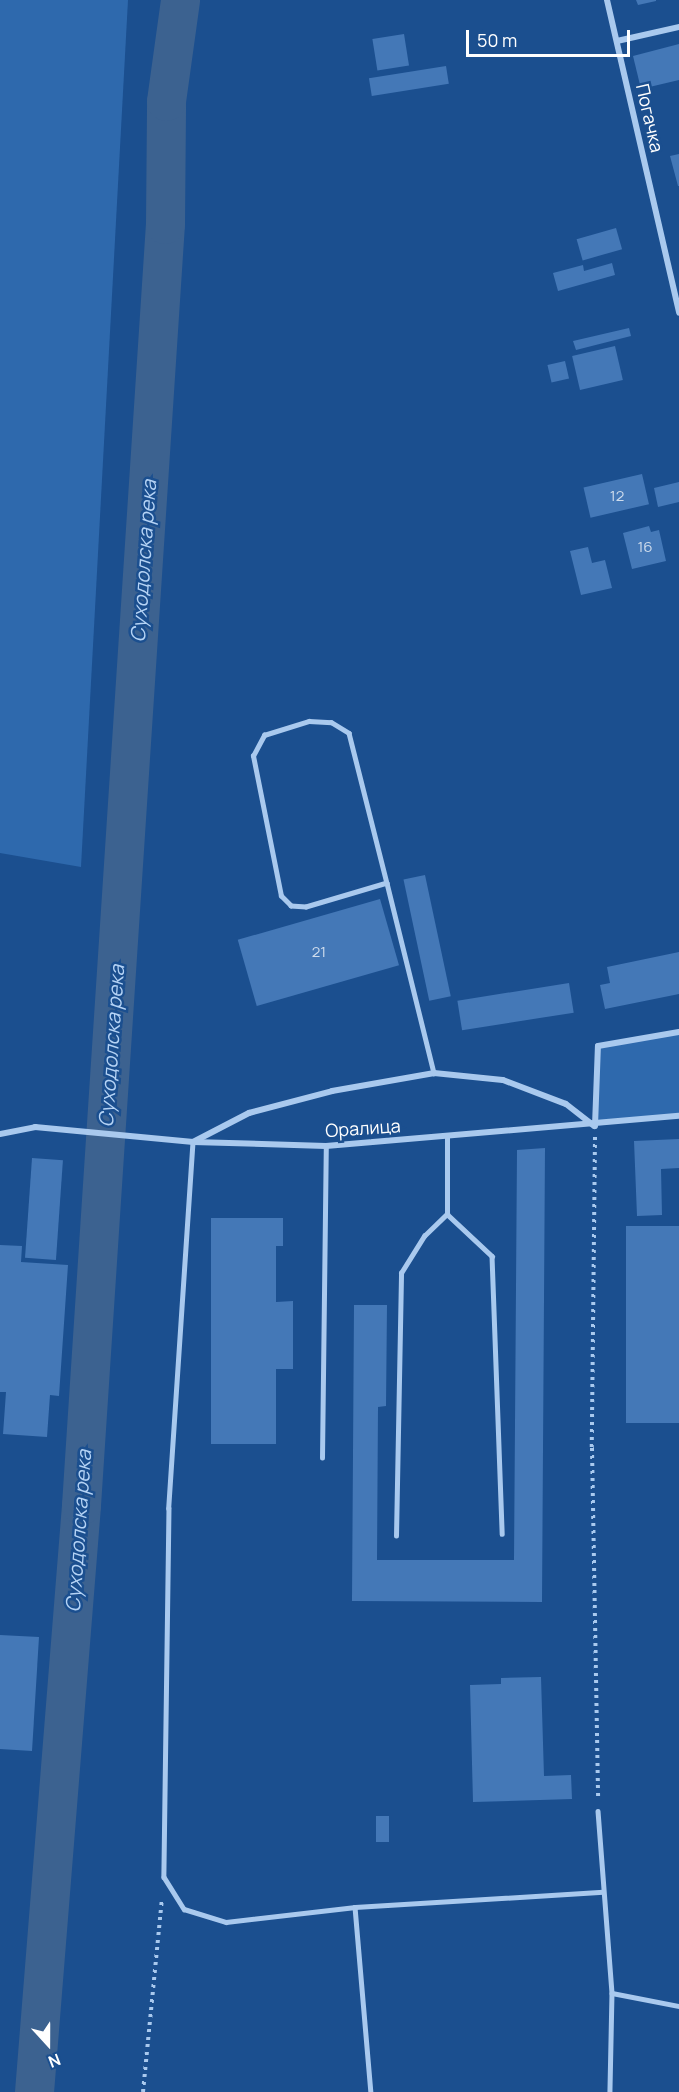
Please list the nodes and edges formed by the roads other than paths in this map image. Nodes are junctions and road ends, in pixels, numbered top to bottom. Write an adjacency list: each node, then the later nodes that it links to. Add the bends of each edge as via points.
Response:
1 (607, 0): 3 (street, Погачка)
2 (679, 27): 3 (street)
3 (617, 41): 4 (street, Погачка)
4 (679, 313)
5 (387, 883): 5 (lane, via 348,733 332,722 309,721 264,735 253,756 281,896 291,906 306,907); 7 (lane)
6 (679, 1032): 9 (street, via 598,1046)
7 (434, 1073): 9 (street, via 503,1080 566,1104); 12 (street, via 332,1091 249,1113)
8 (679, 1116): 9 (street, Оралица)
9 (595, 1126): 11 (street, Оралица)
10 (0, 1134): 12 (street, Оралица, via 35,1127)
11 (447, 1137): 13 (street, Оралица); 14 (lane)
12 (193, 1142): 13 (street, Оралица); 20 (lane, via 169,1508 164,1877 184,1910 226,1922)
13 (326, 1146): 15 (lane)
14 (447, 1214): 16 (lane, via 492,1256); 17 (lane, via 424,1236 401,1273)
15 (322, 1458)
16 (502, 1534)
17 (396, 1536)
18 (598, 1811): 19 (lane)
19 (603, 1892): 20 (lane); 21 (lane)
20 (355, 1907): 23 (lane)
21 (612, 1993): 22 (lane); 24 (lane)
22 (679, 2006)
23 (371, 2092)
24 (610, 2092)

